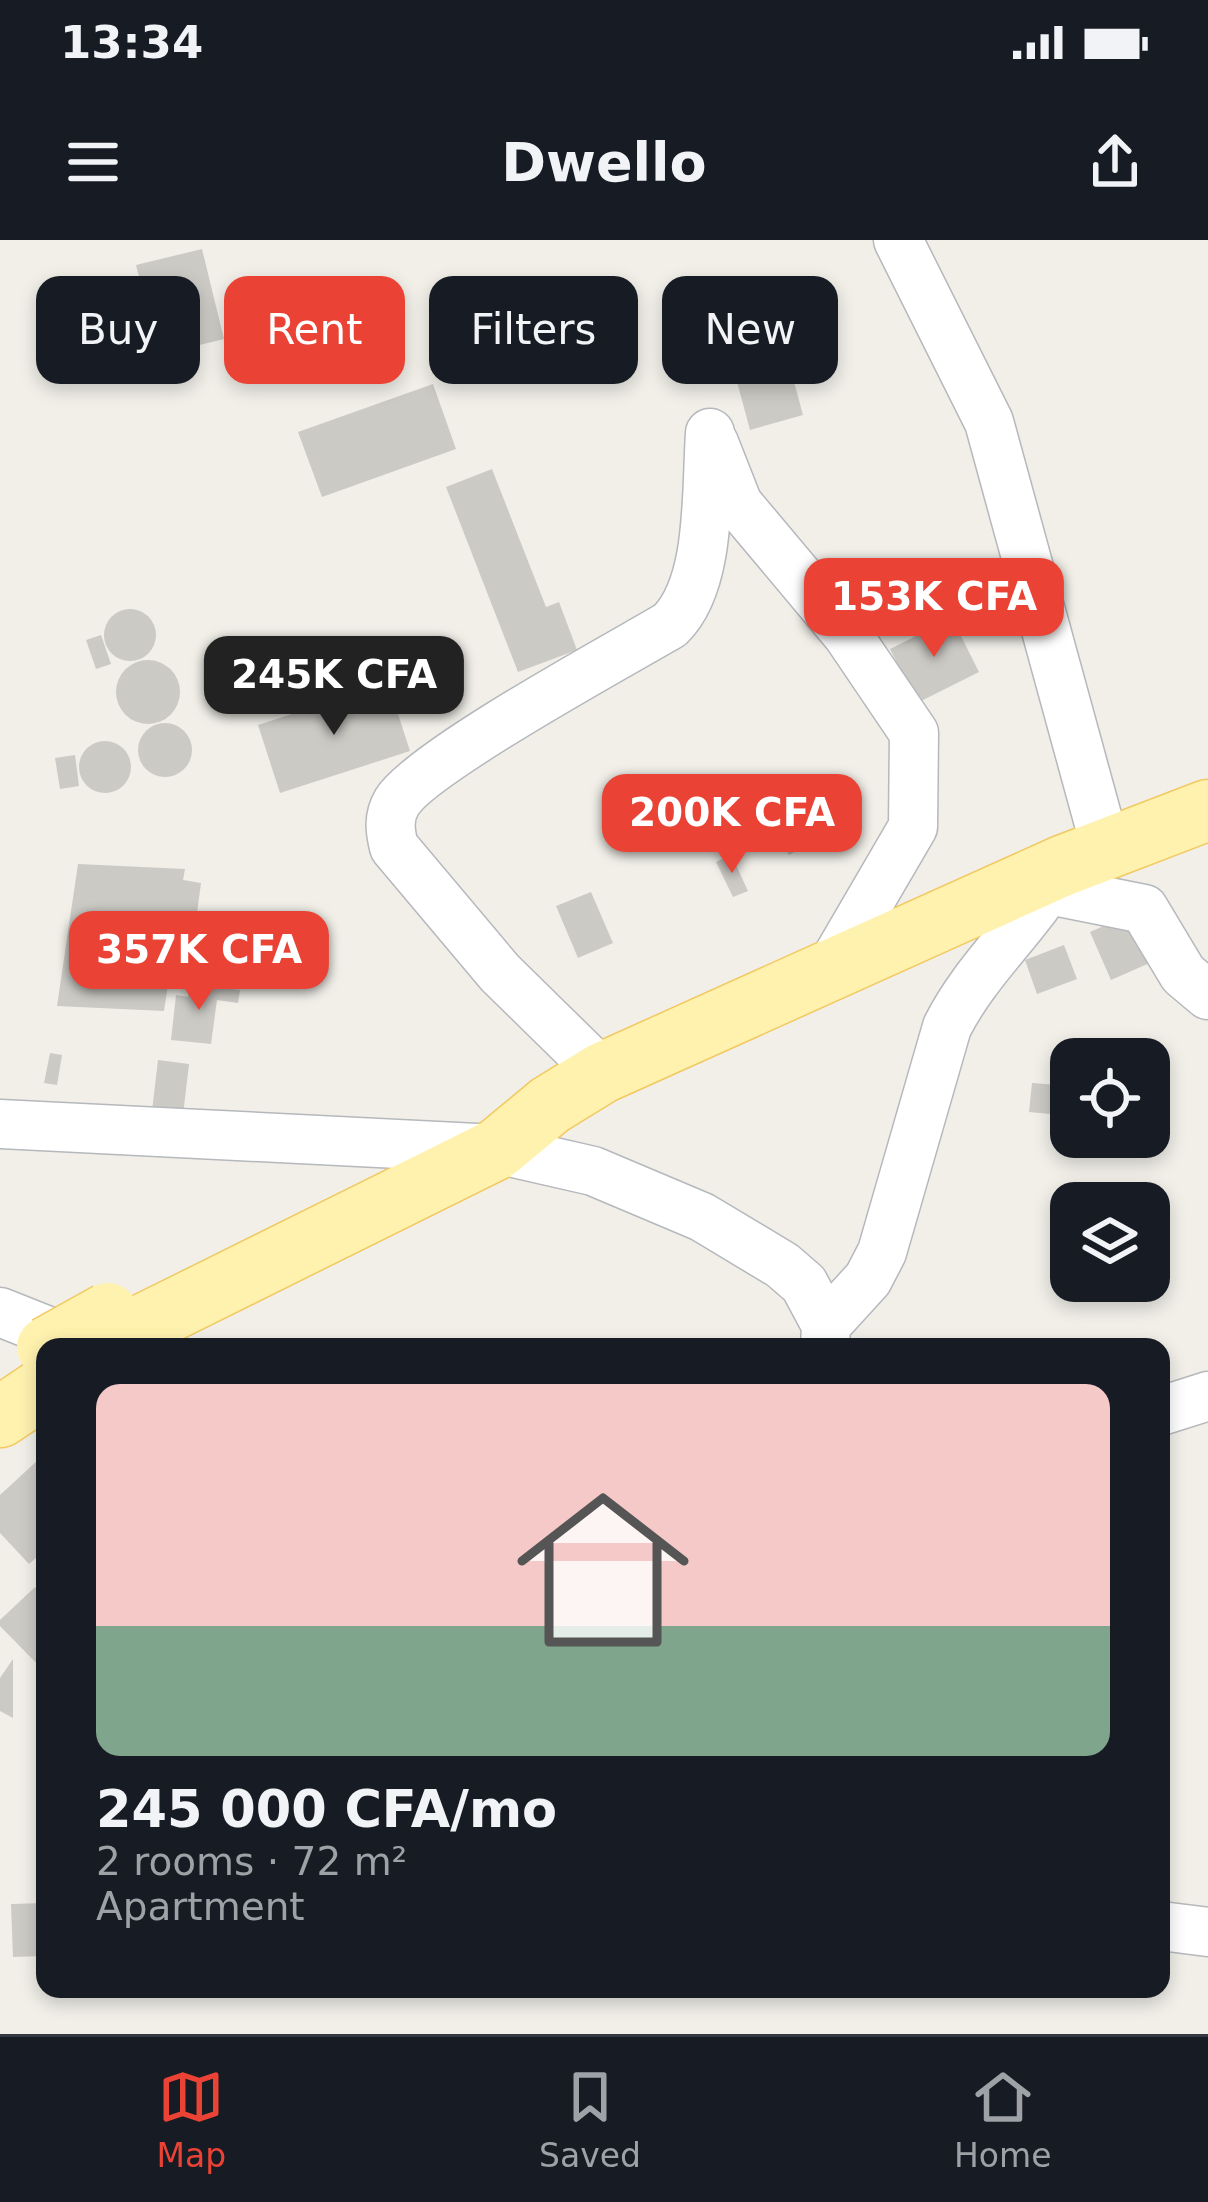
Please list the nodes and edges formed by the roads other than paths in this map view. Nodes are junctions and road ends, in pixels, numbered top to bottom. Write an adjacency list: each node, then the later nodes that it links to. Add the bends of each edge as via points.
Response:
1 (898, 240): 3 (street, via 989,422)
2 (1208, 810): 3 (main road)
3 (1072, 868): 4 (main road); 5 (street, via 1144,909 1184,974); 13 (street, via 962,997 882,1252)
4 (829, 971): 6 (main road); 6 (street, via 913,827 914,733 848,634 738,504 710,433 688,607 443,763 400,797 389,830 394,847 487,958)
5 (1208, 995)
6 (602, 1073): 7 (main road)
7 (550, 1105): 9 (main road); 10 (main road)
8 (0, 1124): 9 (street)
9 (436, 1146): 10 (street); 12 (main road)
10 (497, 1149): 12 (main road); 13 (street, via 593,1171 703,1217 804,1284)
11 (0, 1312): 12 (street)
12 (111, 1333)
13 (825, 1336)
14 (36, 1355): 15 (main road)
15 (0, 1378)
16 (36, 1393): 19 (main road)
17 (1208, 1396): 18 (street)
18 (1170, 1408)
19 (0, 1417)
20 (1170, 1927): 21 (street)
21 (1208, 1932)

